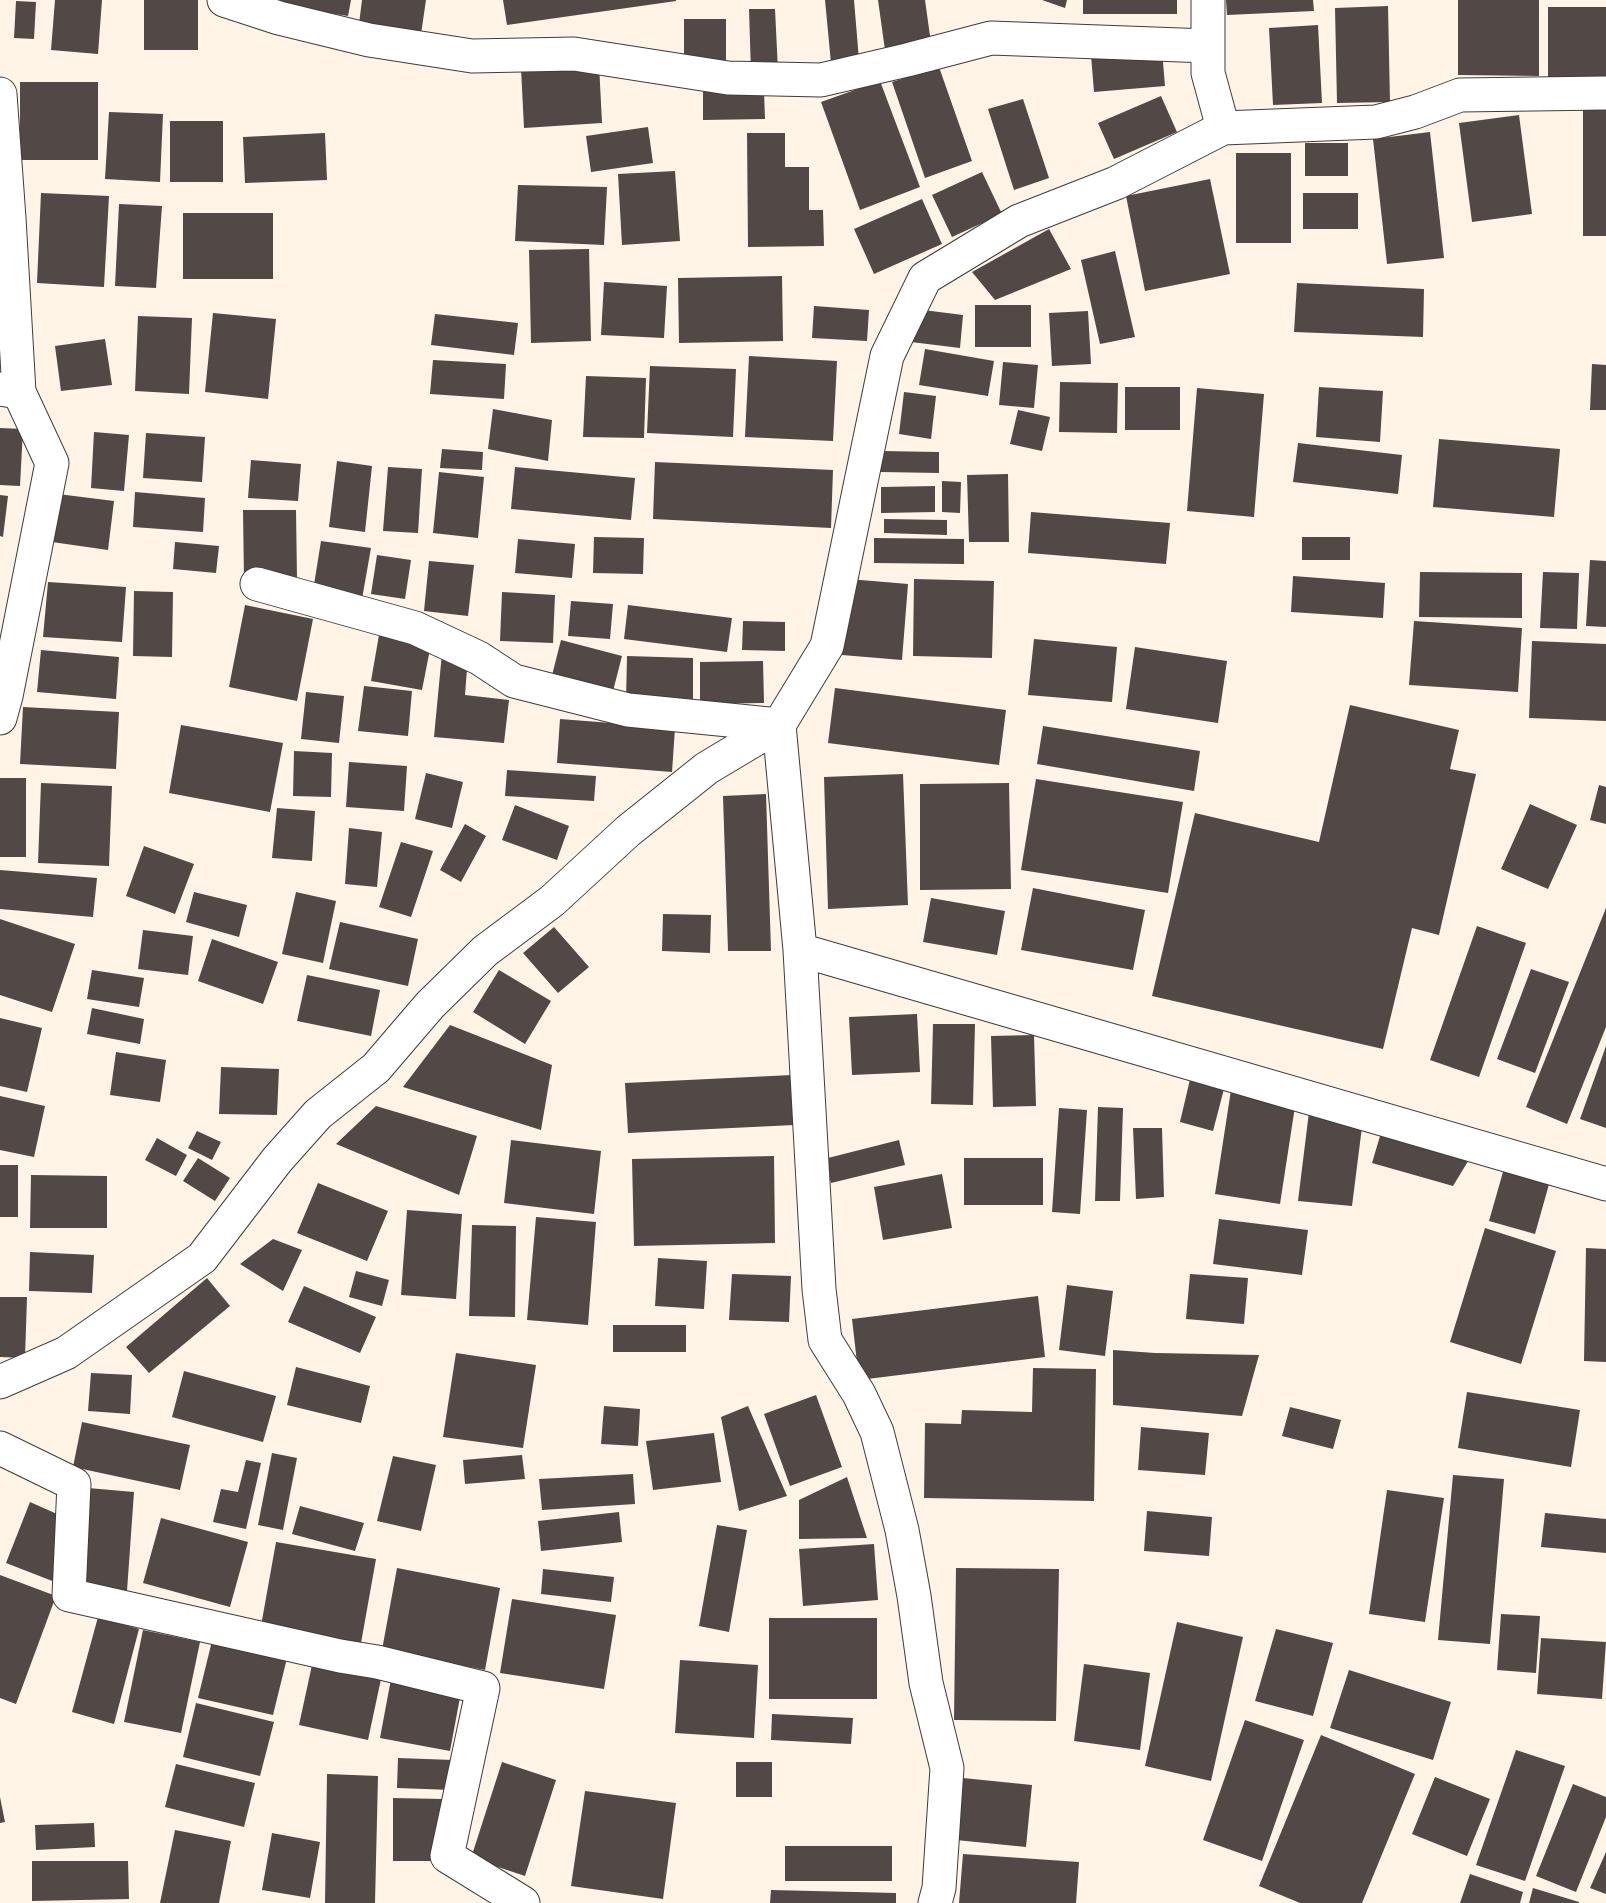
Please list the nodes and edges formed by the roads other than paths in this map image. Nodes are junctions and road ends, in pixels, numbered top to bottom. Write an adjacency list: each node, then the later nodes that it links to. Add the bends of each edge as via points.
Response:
1 (224, 0): 3 (street, via 369,40 472,56 574,54 728,78 820,80 991,38)
2 (1208, 0): 3 (street)
3 (1208, 46): 6 (street, via 1208,74)
4 (1606, 93): 6 (street, via 1460,95 1376,122)
5 (0, 94): 7 (street, via 9,218)
6 (1223, 128): 10 (street, via 1116,183 1019,221 925,278 887,356 827,646)
7 (9, 391): 9 (street, via 52,463)
8 (257, 584): 10 (street, via 415,628 479,658 514,681 628,710)
9 (0, 718)
10 (779, 725): 11 (street); 13 (street, via 707,768 628,831 552,901 485,951 430,1005 376,1068 318,1114 277,1160 202,1258 66,1353)
11 (800, 950): 12 (street); 16 (street, via 825,1340 859,1394 877,1432 902,1530 926,1683 947,1768 939,1888)
12 (1606, 1184)
13 (0, 1382)
14 (0, 1448): 15 (street, via 74,1484 69,1595 483,1688 447,1856)
15 (523, 1903)
16 (934, 1903)

